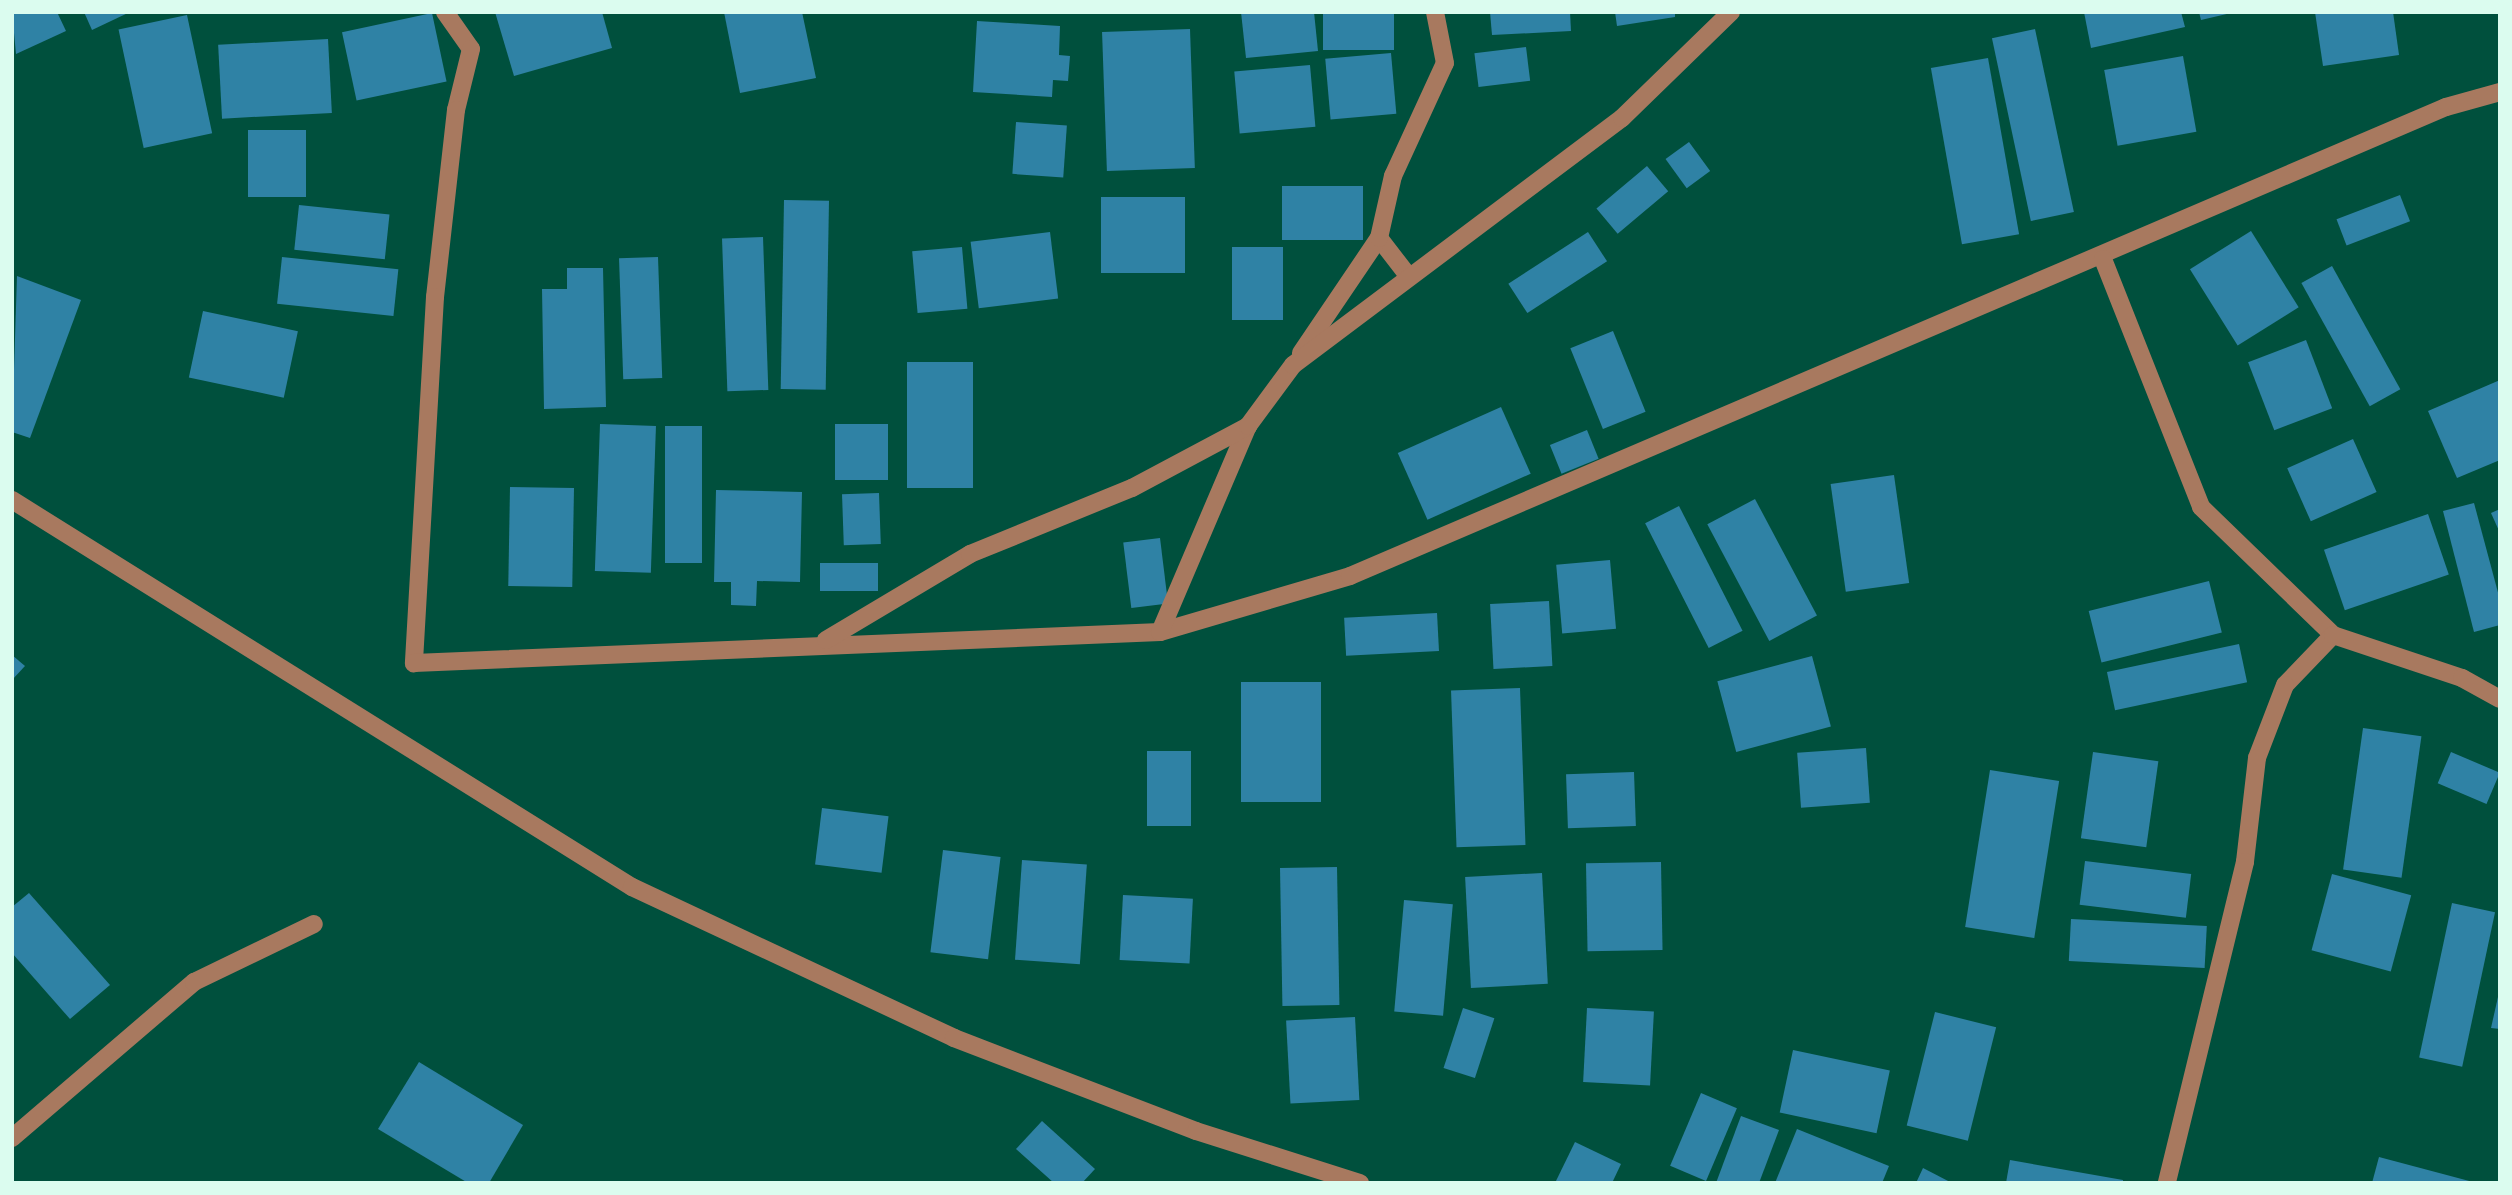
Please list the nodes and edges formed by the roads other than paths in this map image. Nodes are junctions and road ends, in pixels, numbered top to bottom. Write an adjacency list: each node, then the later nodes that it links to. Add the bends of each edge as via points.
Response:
1 (445, 12): 13 (street, via 471,49 456,110 435,297 414,663 573,661)
2 (1435, 12): 5 (street, via 1445,63 1393,176)
3 (1731, 12): 7 (street, via 1622,118)
4 (2500, 92): 6 (street, via 2446,107)
5 (1379, 238): 7 (street); 8 (street)
6 (2103, 259): 11 (street, via 1349,576); 12 (street, via 2201,507)
7 (1409, 278): 8 (street)
8 (1293, 365): 9 (street)
9 (1248, 426): 11 (street); 13 (street, via 1132,488 970,554)
10 (12, 500): 17 (street, via 632,887 954,1038 1196,1131)
11 (1160, 632): 13 (street)
12 (2333, 635): 14 (street, via 2462,678); 18 (street, via 2285,685 2257,758 2245,862)
13 (823, 642)
14 (2500, 699)
15 (314, 924): 16 (street, via 194,982 94,1061)
16 (12, 1138)
17 (1360, 1183)
18 (2167, 1183)

